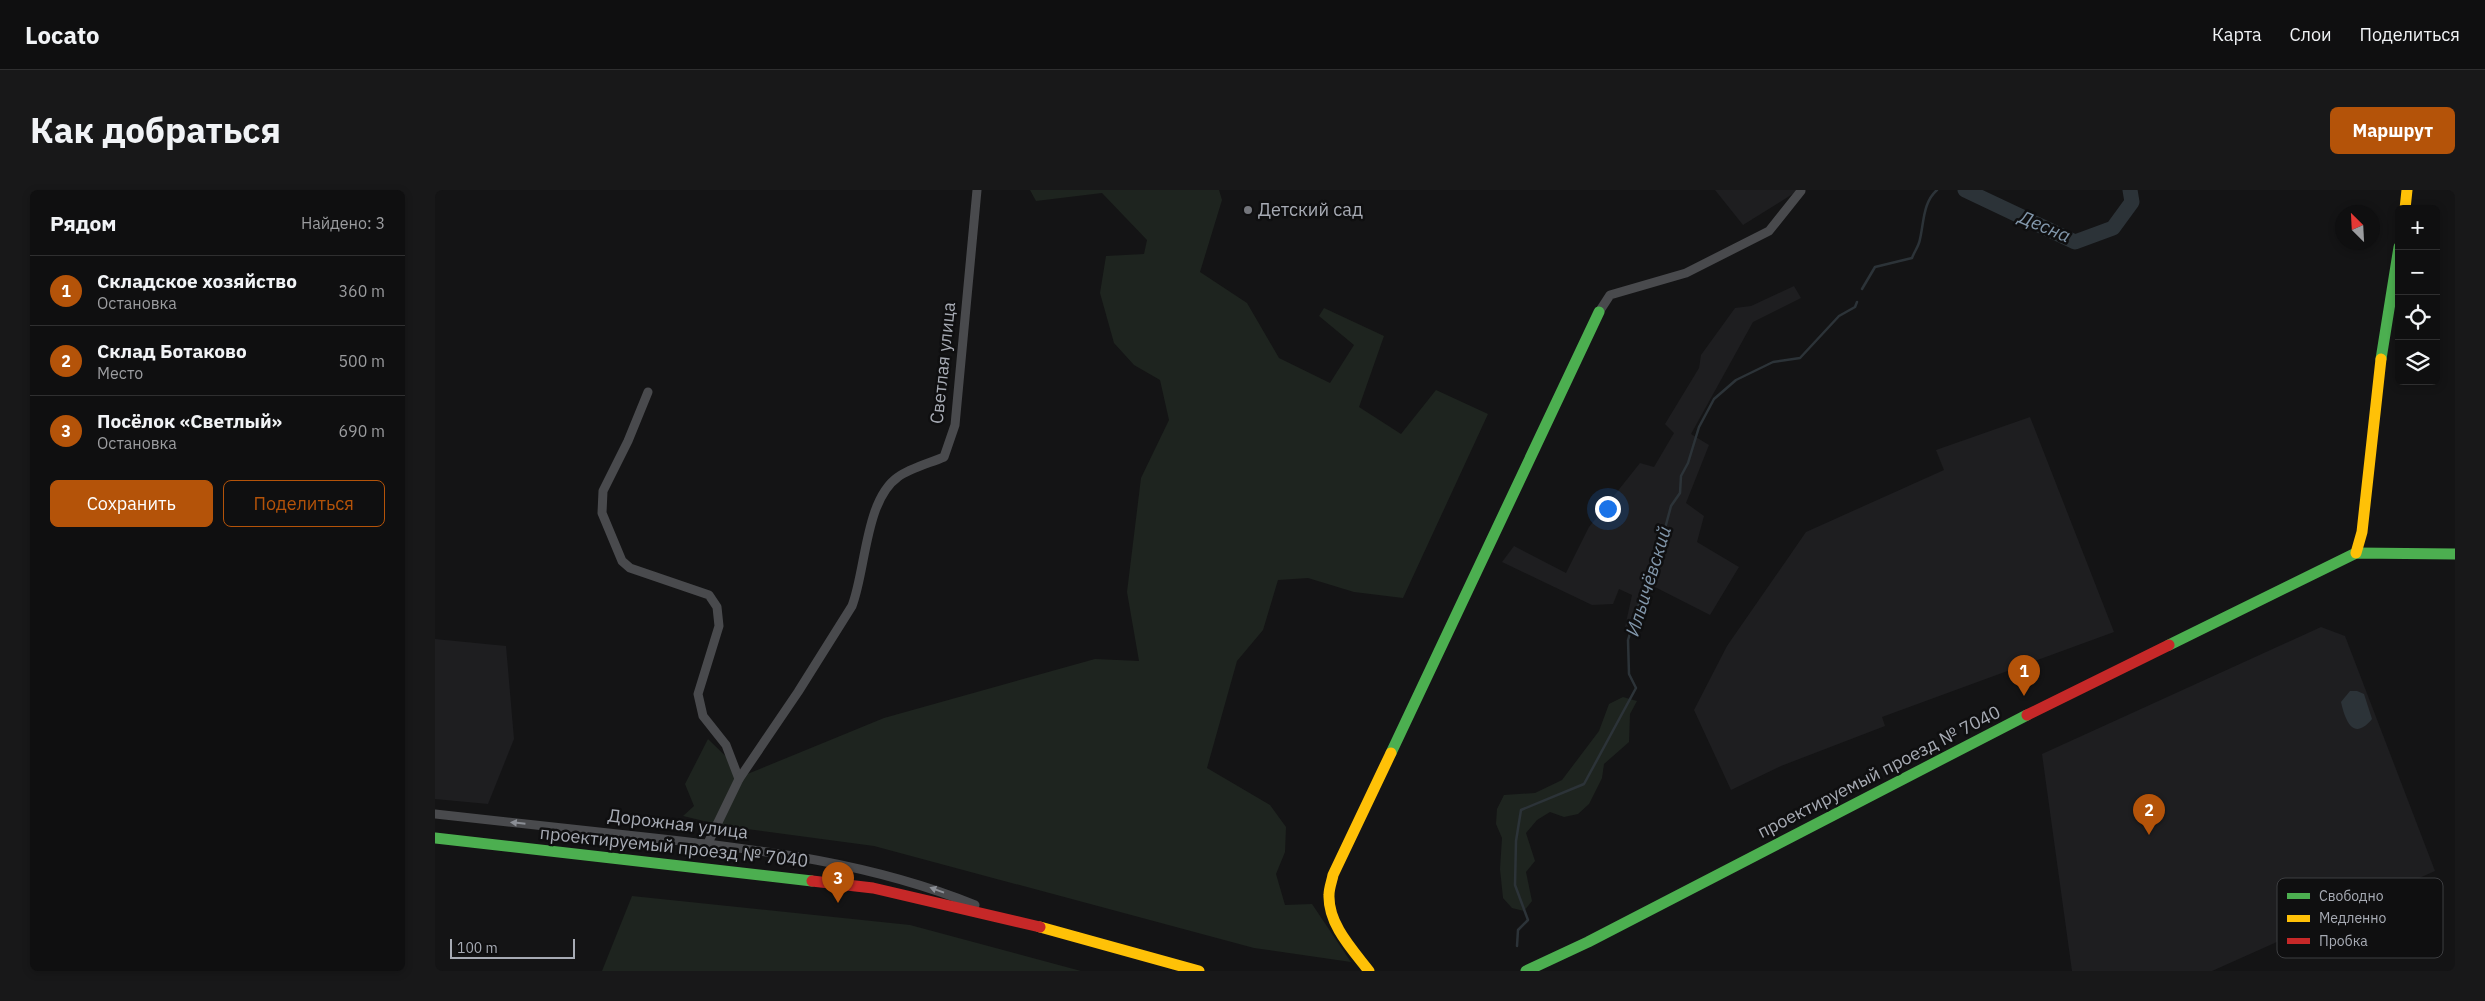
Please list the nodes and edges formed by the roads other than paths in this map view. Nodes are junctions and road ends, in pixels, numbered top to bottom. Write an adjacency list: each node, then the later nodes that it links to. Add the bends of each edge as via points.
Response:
1 (977, 190): 10 (street, Светлая улица, via 955,425 944,457 898,476 882,493 852,606)
2 (2407, 190): 4 (main road)
3 (1801, 191): 6 (street, via 1769,231 1686,273 1610,296)
4 (2405, 205)
5 (2398, 250): 8 (main road, via 2378,375 2363,532)
6 (1599, 312): 16 (main road, via 1333,876 1330,909 1335,922)
7 (648, 392): 10 (street, via 603,491 603,513 622,561 630,568 709,595 717,607 719,626 698,694 703,716 726,745)
8 (2356, 553): 9 (main road); 17 (main road, проектируемый проезд № 7040, via 2020,718)
9 (2455, 554)
10 (739, 779): 13 (street, Светлая улица)
11 (435, 814): 13 (street, Дорожная улица, one-way to 11)
12 (435, 838): 14 (main road, проектируемый проезд № 7040, via 823,881 934,899)
13 (707, 843): 14 (street, Дорожная улица, one-way to 13, via 917,883 840,863)
14 (998, 915): 15 (main road, проектируемый проезд № 7040)
15 (1199, 971)
16 (1369, 971)
17 (1526, 971)

